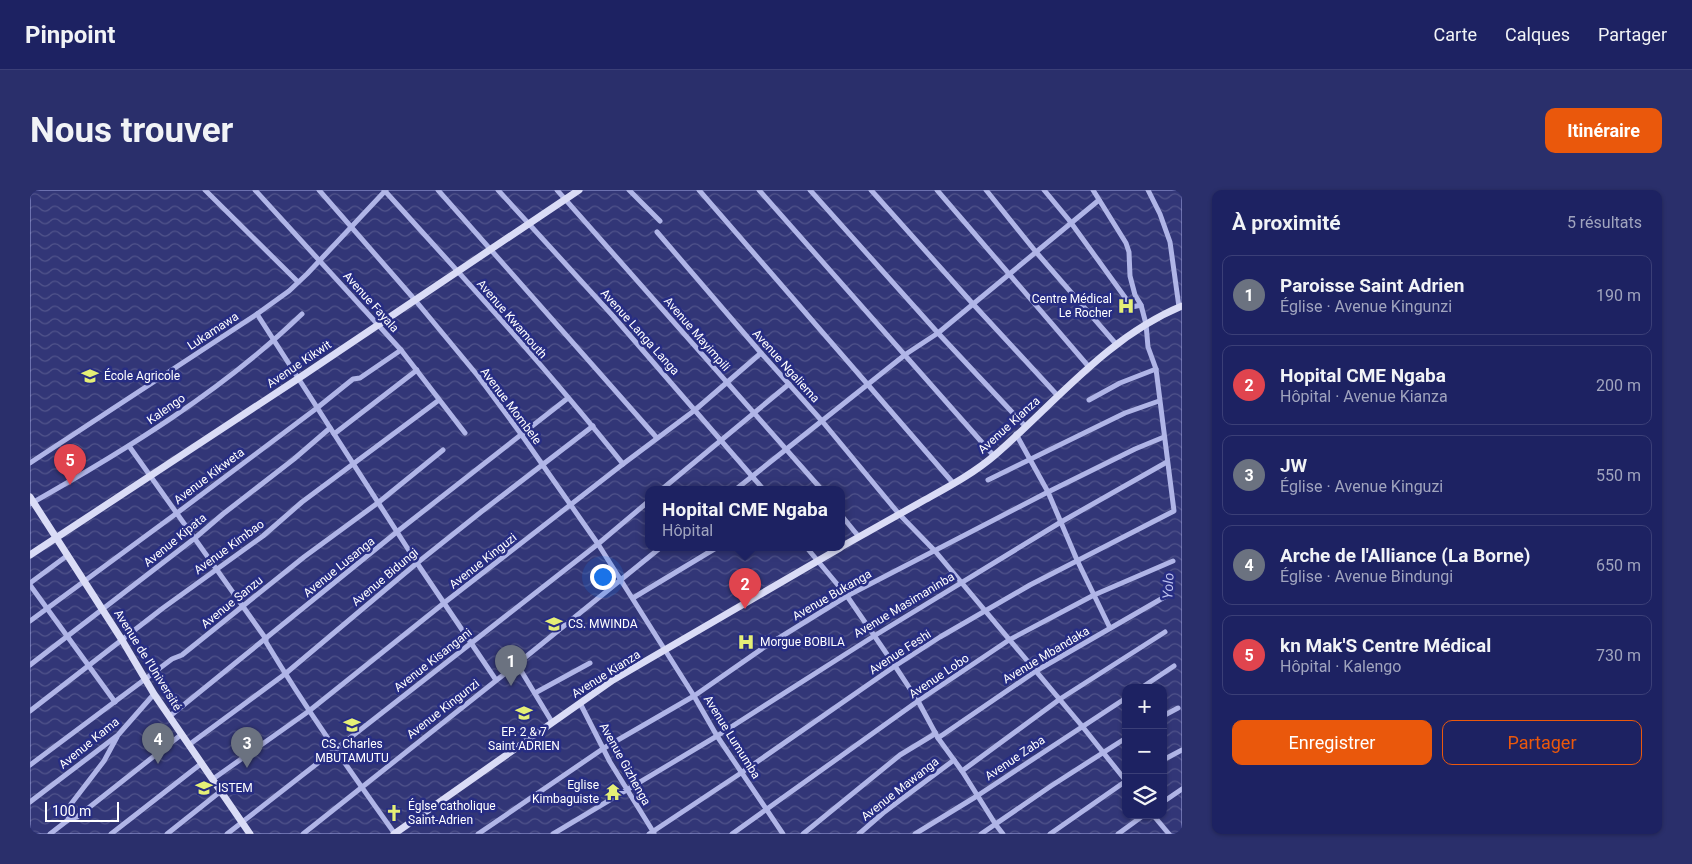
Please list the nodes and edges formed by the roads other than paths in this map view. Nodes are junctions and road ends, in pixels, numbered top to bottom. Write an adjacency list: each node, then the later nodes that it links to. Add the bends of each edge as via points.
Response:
1 (255, 190): 28 (street, Avenue Fayala)
2 (318, 190): 24 (street, Avenue Mombele)
3 (385, 190): 24 (street, Lukamawa); 29 (street, Avenue Kwamouth)
4 (438, 190): 26 (street)
5 (498, 190): 23 (street, Avenue Langa Langa)
6 (557, 190): 19 (street, Avenue Mayimpili)
7 (579, 190): 19 (main road, Avenue Kikwit)
8 (629, 190): 21 (street)
9 (699, 190): 52 (street)
10 (759, 190): 45 (street)
11 (810, 190): 40 (street)
12 (871, 190): 33 (street)
13 (937, 190): 30 (street)
14 (986, 190): 27 (street)
15 (1044, 190): 22 (street)
16 (1093, 190): 20 (street)
17 (1148, 190): 35 (street, via 1170,242)
18 (206, 191): 31 (street)
19 (565, 200): 23 (main road, Avenue Kikwit); 50 (street, Avenue Mayimpili)
20 (1099, 200): 22 (street); 34 (street, via 1126,243 1130,276)
21 (660, 221)
22 (1070, 223): 27 (street); 34 (street, via 1132,307)
23 (528, 224): 26 (main road, Avenue Kikwit); 59 (street, Avenue Langa Langa)
24 (352, 227): 28 (street, Lukamawa); 32 (street, Avenue Mombele)
25 (657, 232): 44 (street, Avenue Ngaliema)
26 (492, 249): 29 (main road, Avenue Kikwit); 70 (street)
27 (1036, 252): 30 (street); 42 (street)
28 (320, 260): 31 (street, Lukamawa); 39 (street, Avenue Fayala)
29 (458, 272): 32 (main road, Avenue Kikwit); 54 (street, Avenue Kwamouth)
30 (1010, 274): 33 (street); 46 (street)
31 (298, 282): 36 (street, Lukamawa)
32 (416, 300): 39 (main road, Avenue Kikwit); 67 (street, Avenue Mombele)
33 (973, 304): 40 (street); 53 (street)
34 (1141, 305): 38 (street)
35 (1180, 307): 38 (main road, Avenue Kianza)
36 (257, 314): 41 (street); 78 (street, Lukamawa)
37 (302, 314): 41 (street, Kalengo)
38 (1146, 324): 42 (main road, Avenue Kianza); 47 (street, via 1148,347)
39 (378, 325): 43 (street, Avenue Fayala); 49 (main road, Avenue Kikwit)
40 (938, 333): 45 (street); 63 (street)
41 (274, 341): 49 (street); 72 (street, Kalengo)
42 (1116, 344): 46 (main road, Avenue Kianza)
43 (401, 350): 48 (street, Avenue Fayala); 58 (street, Avenue Kikweta, via 360,378 353,379)
44 (761, 353): 50 (street, Avenue Kinguzi); 51 (street, Avenue Ngaliema)
45 (906, 354): 52 (street); 75 (street)
46 (1089, 367): 53 (main road, Avenue Kianza)
47 (1156, 369): 56 (street); 57 (street)
48 (417, 370): 55 (street, Avenue Fayala); 66 (street)
49 (299, 378): 58 (street); 83 (main road, Avenue Kikwit)
50 (728, 384): 59 (street, Avenue Kinguzi); 60 (street, Avenue Mayimpili)
51 (789, 384): 60 (street); 61 (street, Avenue Ngaliema)
52 (868, 384): 61 (street); 85 (street)
53 (1058, 396): 63 (main road, Avenue Kianza)
54 (568, 398): 62 (street, Avenue Kwamouth); 67 (street, Avenue Lusanga)
55 (439, 400): 65 (street, Avenue Fayala); 79 (street, Avenue Kimbao)
56 (1089, 400)
57 (1159, 401): 69 (street); 76 (street, via 1126,413)
58 (317, 408): 64 (street); 95 (street, Avenue Kikweta)
59 (695, 410): 70 (street, Avenue Kinguzi); 71 (street, Avenue Langa Langa)
60 (755, 414): 71 (street); 73 (street, Avenue Mayimpili)
61 (822, 421): 73 (street); 96 (street, Avenue Ngaliema)
62 (593, 426): 80 (street, Avenue Kwamouth); 81 (street, Avenue Bidungi)
63 (1025, 426): 68 (main road, Avenue Kianza)
64 (330, 428): 66 (street); 102 (street, Avenue Kipata)
65 (465, 433)
66 (334, 434): 79 (street)
67 (521, 434): 81 (street, Avenue Mombele); 99 (street, Avenue Lusanga)
68 (1016, 434): 75 (main road, Avenue Kianza); 76 (street)
69 (1164, 437): 77 (street); 90 (street, Avenue Bukanga)
70 (657, 438): 80 (street, Avenue Kinguzi)
71 (722, 440): 82 (street, Avenue Langa Langa); 86 (street)
72 (129, 446): 83 (street); 91 (street, Kalengo)
73 (786, 449): 82 (street); 89 (street, Avenue Mayimpili)
74 (443, 450): 92 (street, Avenue Sanzu)
75 (994, 456): 85 (main road, Avenue Kianza)
76 (1030, 459): 84 (street); 90 (street)
77 (1167, 462): 98 (street, Avenue Masimaninba); 113 (street, Avenue Feshi, via 1175,508 1171,513)
78 (30, 463)
79 (354, 464): 92 (street); 116 (street, Avenue Kimbao, via 263,536)
80 (623, 464): 94 (street, Avenue Kinguzi)
81 (543, 465): 94 (street, Avenue Mombele); 115 (street, Avenue Bidungi)
82 (753, 476): 87 (street); 88 (street, Avenue Langa Langa)
83 (150, 477): 95 (street); 101 (main road, Avenue Kikwit)
84 (988, 480)
85 (954, 484): 96 (main road, Avenue Kianza)
86 (666, 486)
87 (740, 486)
88 (761, 486)
89 (818, 486)
90 (1048, 492): 98 (street); 109 (street, Avenue Bukanga)
91 (31, 501): 101 (main road, Avenue de l’Université)
92 (379, 502): 99 (street); 126 (street, Avenue Sanzu)
93 (645, 503): 103 (street, Avenue Kisangani)
94 (570, 506): 103 (street, Avenue Mombele); 125 (street, Avenue Kinguzi)
95 (177, 513): 102 (street); 117 (street, Avenue Kikweta)
96 (899, 514): 100 (main road, Avenue Kianza); 109 (street, Avenue Ngaliema)
97 (845, 520): 100 (street)
98 (1061, 522): 113 (street); 119 (street, Avenue Masimaninba)
99 (398, 531): 115 (street); 135 (street, Avenue Lusanga)
100 (859, 537): 104 (main road, Avenue Kianza)
101 (56, 538): 110 (main road, Avenue Kikwit); 111 (main road, Avenue de l’Université)
102 (195, 538): 116 (street); 128 (street, Avenue Kipata)
103 (598, 544): 118 (street, Avenue Mombele); 138 (street, Avenue Kisangani)
104 (845, 544)
105 (656, 551): 118 (street, Avenue Kingunzi)
106 (711, 551): 124 (street)
107 (810, 551): 112 (street)
108 (833, 551): 112 (main road, Avenue Kianza)
109 (935, 551): 119 (street, Avenue Ngaliema); 123 (street, Avenue Bukanga)
110 (30, 555)
111 (68, 555): 117 (main road, Avenue de l’Université); 120 (street)
112 (817, 560): 123 (street); 139 (main road, Avenue Kianza)
113 (1077, 560): 121 (street); 129 (street, Avenue Feshi)
114 (1173, 562): 121 (street, Avenue Lobo)
115 (417, 563): 125 (street); 147 (street, Avenue Bidungi)
116 (216, 568): 126 (street); 136 (street, Avenue Kimbao)
117 (84, 580): 127 (street, Avenue Kikweta); 128 (main road, Avenue de l’Université)
118 (619, 580): 124 (street, Avenue Mombele); 141 (street, Avenue Kingunzi)
119 (961, 583): 129 (street, Avenue Ngaliema); 134 (street, Avenue Masimaninba)
120 (30, 584): 127 (street)
121 (1094, 595): 131 (street); 137 (street, Avenue Lobo)
122 (1168, 595): 131 (street, Avenue Mbandaka)
123 (847, 596): 134 (street); 153 (street, Avenue Bukanga)
124 (633, 598): 139 (street, Avenue Mombele)
125 (444, 603): 138 (street); 161 (street, Avenue Kinguzi)
126 (242, 606): 135 (street); 148 (street, Avenue Sanzu, via 182,655)
127 (47, 609): 130 (street, Avenue Kikweta); 133 (street)
128 (103, 610): 133 (street, Avenue Kipata); 136 (main road, Avenue de l’Université)
129 (984, 611): 137 (street, Avenue Ngaliema); 144 (street, Avenue Feshi)
130 (30, 621)
131 (1110, 628): 146 (street, Avenue Mbandaka)
132 (1165, 632): 154 (street)
133 (66, 636): 142 (street, Avenue Kipata); 143 (street)
134 (874, 636): 144 (street); 169 (street, Avenue Masimaninba)
135 (266, 639): 147 (street); 163 (street, Avenue Lusanga)
136 (122, 640): 143 (street, Avenue Kimbao); 148 (main road, Avenue de l’Université)
137 (1009, 640): 146 (street, Avenue Ngaliema); 157 (street, Avenue Lobo)
138 (471, 643): 149 (street); 174 (street, Avenue Kisangani)
139 (664, 651): 153 (street, Avenue Lumumba); 158 (main road, Avenue Kianza)
140 (590, 663): 152 (street)
141 (517, 664): 149 (street, Avenue Kingunzi); 152 (street)
142 (30, 665)
143 (89, 666): 156 (street); 160 (street, Avenue Kimbao)
144 (895, 666): 157 (street); 182 (street, Avenue Feshi)
145 (1174, 666): 150 (street)
146 (1036, 671): 154 (street, Avenue Ngaliema); 170 (street, Avenue Mbandaka)
147 (285, 674): 161 (street); 172 (street, Avenue Bidungi)
148 (146, 679): 151 (main road, Avenue de l’Université); 156 (street, Avenue Sanzu)
149 (496, 680): 186 (street, Avenue Kingunzi)
150 (1147, 684)
151 (154, 694): 163 (main road, Avenue de l’Université); 168 (street, Avenue Kama)
152 (535, 694): 164 (street)
153 (694, 696): 169 (street, Avenue Lumumba); 173 (street, Avenue Bukanga)
154 (1060, 699): 165 (street, Avenue Ngaliema); 181 (street)
155 (1122, 701): 165 (street, Avenue Zaba)
156 (115, 702): 180 (street, Avenue Sanzu)
157 (918, 702): 166 (street); 193 (street, Avenue Lobo)
158 (580, 703): 164 (main road, Avenue Kianza); 173 (street, Avenue Gizhenga)
159 (1178, 708): 162 (street)
160 (30, 710)
161 (310, 711): 174 (street); 184 (street, Avenue Kinguzi)
162 (1167, 714)
163 (170, 716): 167 (main road, Avenue de l’Université)
164 (552, 722): 206 (main road, Avenue Kianza)
165 (1082, 726): 176 (street, Avenue Ngaliema); 190 (street, Avenue Zaba)
166 (934, 732): 170 (street); 211 (street, via 879,771)
167 (182, 734): 172 (main road, Avenue de l’Université); 196 (street, via 77,817)
168 (118, 735): 192 (street, Avenue Kama); 196 (street, via 104,761 71,804)
169 (717, 736): 182 (street, Avenue Lumumba); 188 (street, Avenue Masimaninba)
170 (938, 738): 178 (street)
171 (1122, 740): 176 (street)
172 (190, 744): 179 (main road, Avenue de l’Université)
173 (604, 748): 188 (street, Avenue Gizhenga); 207 (street, Avenue Bukanga)
174 (335, 749): 186 (street); 197 (street, Avenue Kisangani)
175 (1182, 750): 177 (street)
176 (1103, 752): 183 (street, Avenue Ngaliema); 198 (street)
177 (1167, 758)
178 (954, 760): 181 (street); 212 (street, Avenue Mawanga)
179 (202, 763): 184 (main road, Avenue de l’Université); 201 (street)
180 (30, 765)
181 (962, 771): 190 (street)
182 (741, 773): 193 (street, Avenue Lumumba); 199 (street, Avenue Feshi)
183 (1122, 776)
184 (213, 779): 189 (main road, Avenue de l’Université)
185 (1122, 784): 216 (street)
186 (362, 786): 205 (street, Avenue Kingunzi); 206 (street)
187 (1182, 789): 191 (street)
188 (626, 790): 199 (street, Avenue Gizhenga); 208 (street, Avenue Masimaninba)
189 (221, 791): 197 (main road, Avenue de l’Université); 202 (street)
190 (977, 796): 198 (street); 213 (street, Avenue Zaba)
191 (1167, 799)
192 (30, 802)
193 (767, 809): 209 (street, Avenue Lobo); 210 (street, Avenue Lumumba)
194 (1139, 819): 217 (street)
195 (1156, 819): 218 (street)
196 (68, 820): 200 (street)
197 (242, 822): 203 (street, Avenue Kisangani); 204 (main road, Avenue de l’Université)
198 (996, 825): 214 (street); 215 (street)
199 (652, 833)
200 (50, 834)
201 (111, 834)
202 (167, 834)
203 (227, 834)
204 (250, 834)
205 (303, 834)
206 (395, 834)
207 (478, 834)
208 (553, 834)
209 (732, 834)
210 (783, 834)
211 (803, 834)
212 (859, 834)
213 (915, 834)
214 (981, 834)
215 (1004, 834)
216 (1050, 834)
217 (1118, 834)
218 (1169, 834)

